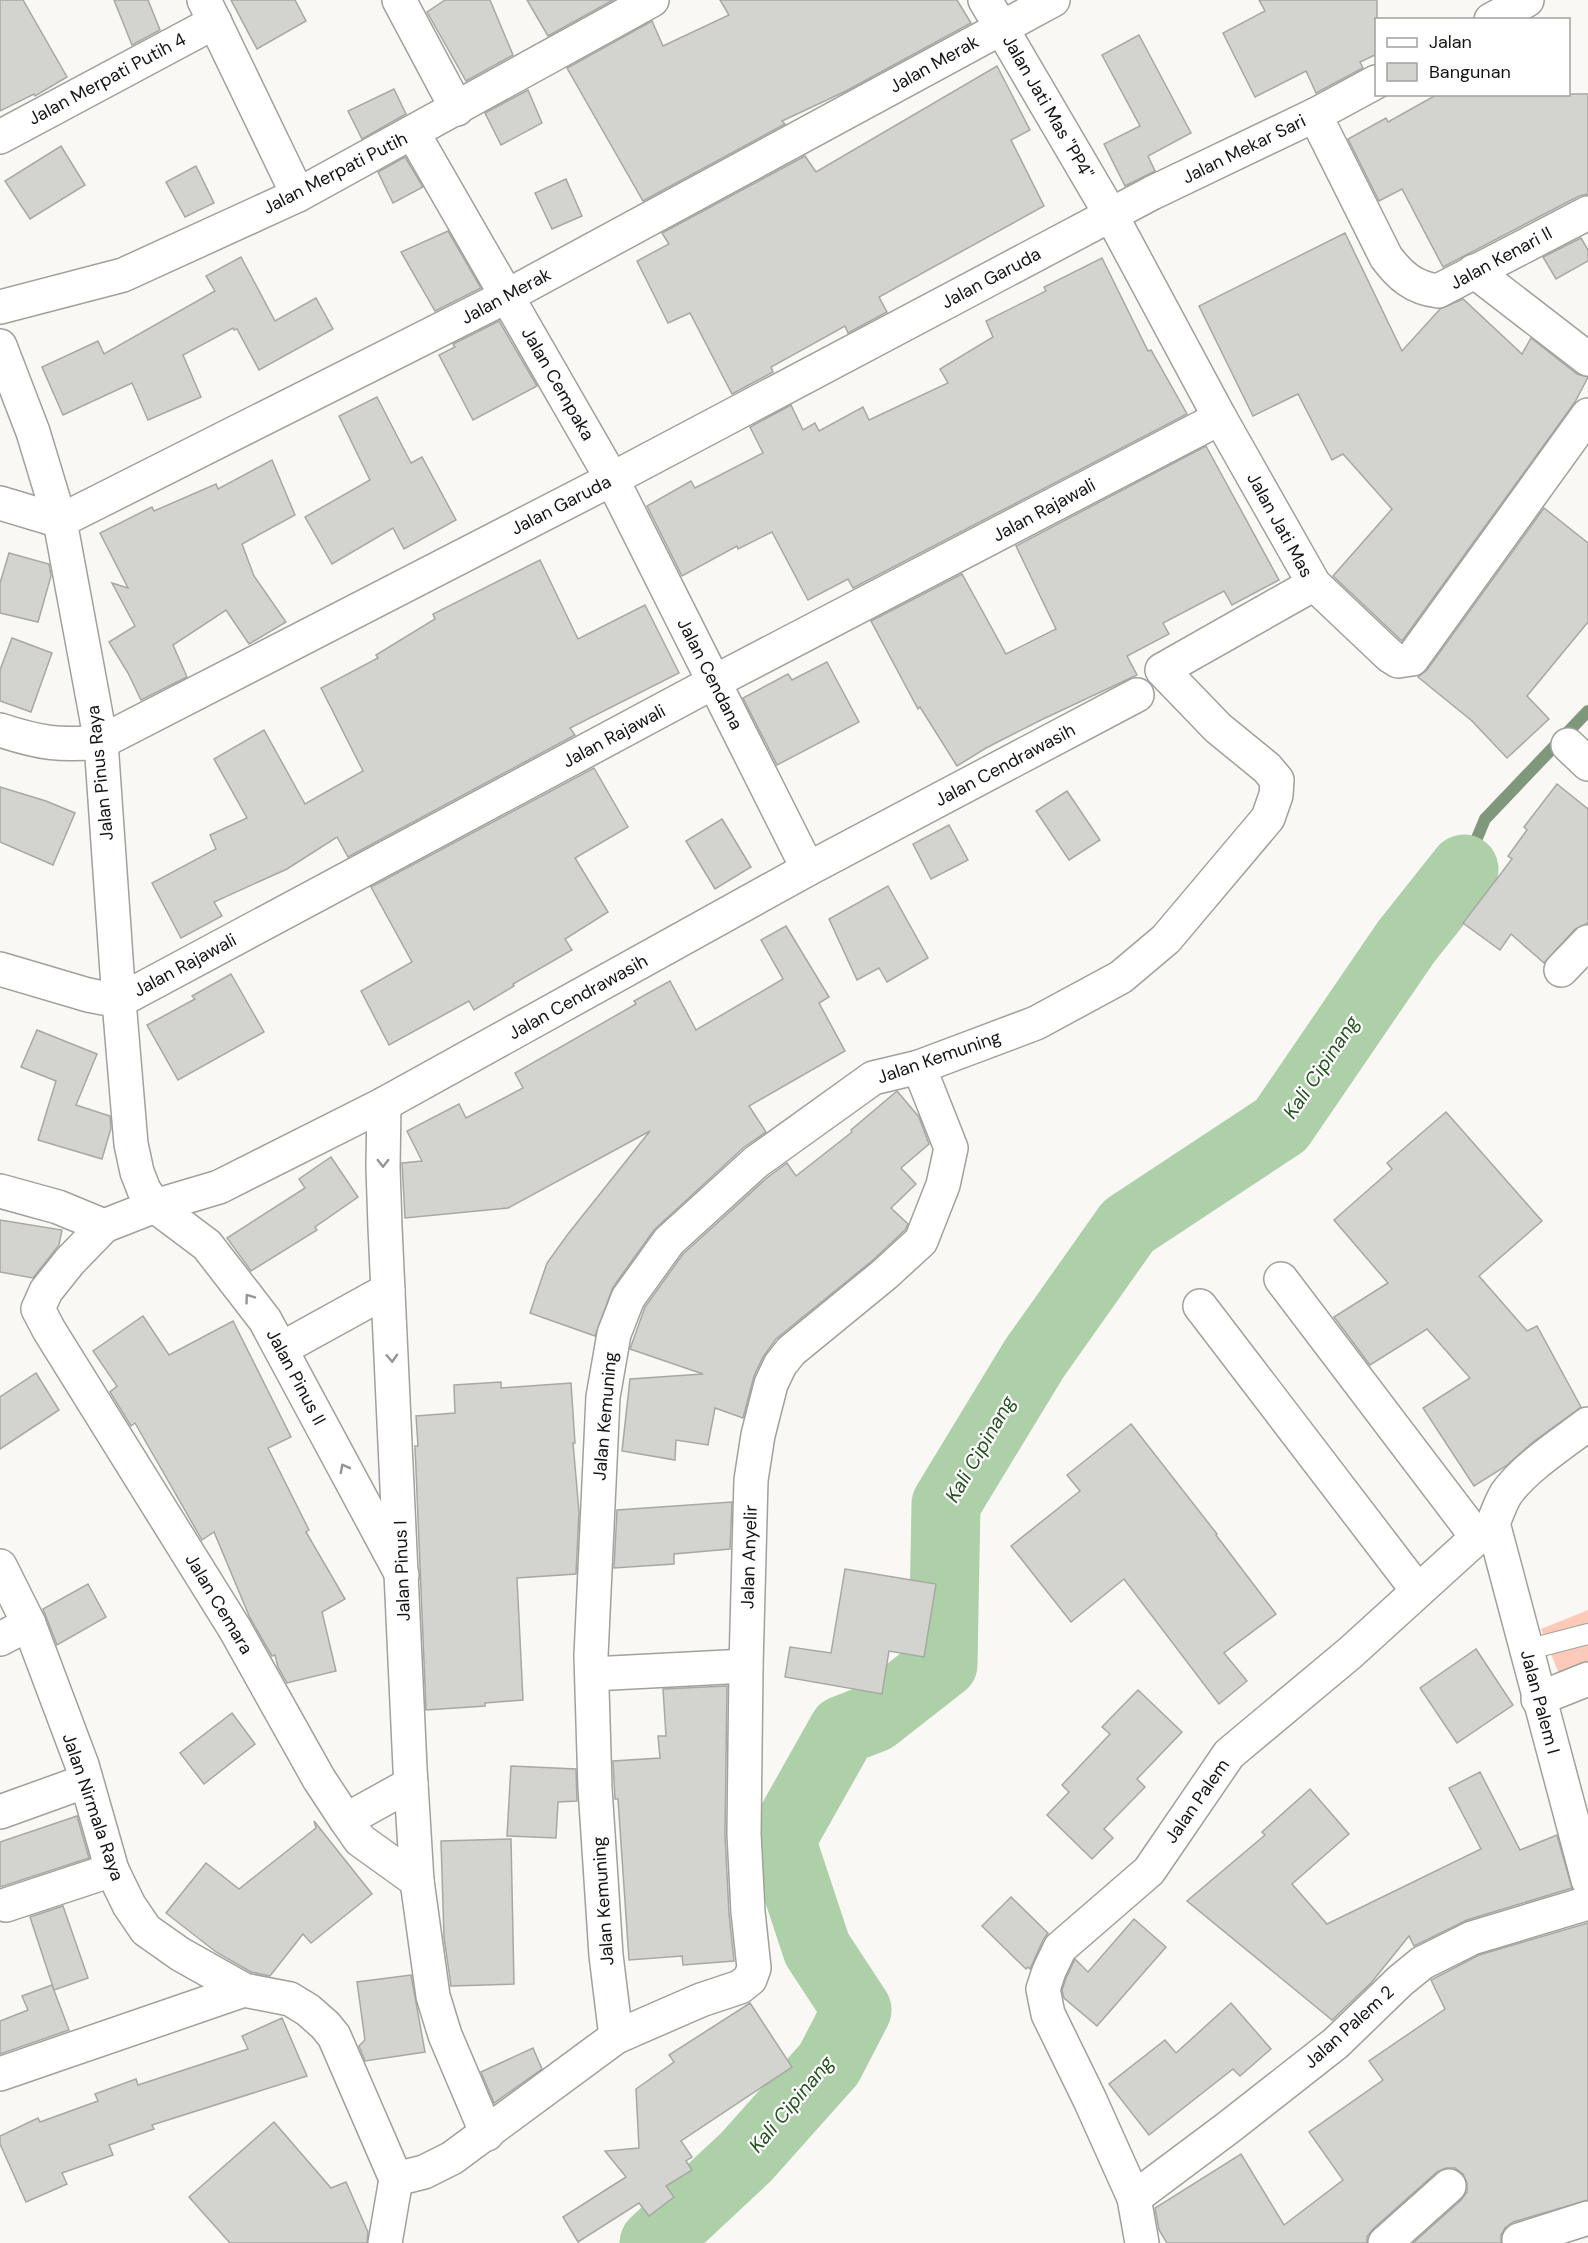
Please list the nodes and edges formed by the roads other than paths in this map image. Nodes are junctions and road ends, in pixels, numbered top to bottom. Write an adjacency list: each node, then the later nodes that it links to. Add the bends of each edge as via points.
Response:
1 (399, 0): 9 (street)
2 (652, 0): 9 (street, Jalan Merpati Putih)
3 (1053, 0): 6 (street, Jalan Merak)
4 (1527, 0): 7 (street)
5 (209, 11): 12 (street, Jalan Merpati Putih 4); 13 (street)
6 (993, 13): 15 (street, Jalan Jati Mas "PP4"); 17 (street, Jalan Merak)
7 (1495, 18)
8 (1375, 83): 10 (street, Jalan Mekar Sari)
9 (457, 109): 11 (street, Jalan Merpati Putih)
10 (1315, 115): 15 (street, Jalan Mekar Sari); 16 (street, Jalan Kenari II, via 1395,270 1412,284 1438,291)
11 (413, 133): 13 (street, Jalan Merpati Putih); 17 (street, Jalan Cempaka)
12 (0, 137)
13 (298, 195): 18 (street, Jalan Merpati Putih, via 123,275)
14 (1588, 213): 16 (street, Jalan Kenari II)
15 (1111, 215): 22 (street, Jalan Jati Mas); 23 (street, Jalan Garuda)
16 (1474, 271): 20 (street)
17 (507, 296): 23 (street, Jalan Cempaka); 25 (street, Jalan Merak)
18 (0, 307)
19 (0, 346): 25 (street, Jalan Pinus Raya, via 33,432)
20 (1588, 359)
21 (1588, 415): 26 (street, Jalan Jati Mas, via 1412,659 1403,662 1390,656)
22 (1220, 418): 26 (street, Jalan Jati Mas); 27 (street, Jalan Rajawali)
23 (612, 479): 27 (street, Jalan Cendana); 30 (street, Jalan Garuda)
24 (0, 503): 25 (street)
25 (60, 521): 30 (street, Jalan Pinus Raya)
26 (1314, 584): 36 (street, Jalan Kemuning, via 1162,670 1218,728 1277,780 1268,818 1166,939 1121,977 1036,1023)
27 (714, 682): 31 (street, Jalan Cendana); 35 (street, Jalan Rajawali)
28 (1137, 696): 31 (street, Jalan Cendrawasih)
29 (0, 730): 30 (street, Jalan Garuda, via 65,745)
30 (101, 742): 35 (street, Jalan Pinus Raya)
31 (808, 869): 37 (street, Jalan Cendrawasih)
32 (1588, 942): 34 (street)
33 (0, 969): 35 (street, Jalan Rajawali)
34 (1561, 970)
35 (119, 1001): 39 (street, Jalan Pinus Raya, via 131,1144 137,1172)
36 (919, 1067): 57 (street, Jalan Anyelir, via 951,1148 944,1185 921,1241 791,1351 771,1384 751,1480); 58 (street, Jalan Kemuning, via 873,1078 756,1162 669,1241 628,1298 614,1334 603,1397)
37 (384, 1104): 39 (street, Jalan Cendrawasih, via 219,1187); 42 (street, Jalan Pinus I, one-way to 42)
38 (0, 1191): 40 (street, via 58,1207)
39 (155, 1206): 40 (street, Jalan Cendrawasih); 45 (street, Jalan Pinus II, one-way to 39, via 259,1312 207,1245)
40 (104, 1226): 44 (street, Jalan Cendrawasih, via 46,1291)
41 (1281, 1279): 49 (street)
42 (388, 1290): 45 (street); 47 (street, Jalan Pinus I, one-way to 47)
43 (1200, 1306): 52 (street)
44 (39, 1309): 64 (street, Jalan Cemara, via 235,1629)
45 (281, 1349): 48 (street, Jalan Pinus II, one-way to 45)
46 (1588, 1424): 49 (street, Jalan Palem, via 1517,1482)
47 (398, 1479): 48 (street); 51 (street, Jalan Pinus I)
48 (362, 1501): 51 (street, Jalan Pinus II)
49 (1485, 1530): 52 (street, Jalan Palem); 56 (street, Jalan Palem I)
50 (0, 1566): 53 (street, Jalan Nirmala Raya)
51 (402, 1575): 62 (street, Jalan Pinus I)
52 (1418, 1591): 76 (street, Jalan Palem, via 1229,1754 1149,1871 1060,1947 1044,1989 1048,2014)
53 (29, 1624): 55 (street); 61 (street, Jalan Nirmala Raya)
54 (1588, 1634): 56 (lane)
55 (0, 1639)
56 (1526, 1650): 60 (street, Jalan Palem I)
57 (746, 1666): 58 (street); 71 (street, Jalan Anyelir, via 744,1834 754,1968 740,1987)
58 (592, 1674): 71 (street, Jalan Kemuning, via 606,1955)
59 (1588, 1679): 60 (street)
60 (1538, 1699): 66 (street, Jalan Palem I)
61 (86, 1781): 63 (street); 65 (street, Jalan Nirmala Raya)
62 (411, 1784): 64 (street); 67 (street, Jalan Pinus I)
63 (0, 1812)
64 (346, 1820): 67 (street, Jalan Cemara, via 360,1840)
65 (112, 1870): 69 (street); 70 (street, Jalan Nirmala Raya, via 146,1930)
66 (1588, 1880)
67 (417, 1881): 73 (street, Jalan Pinus I, via 433,1996 445,2035)
68 (1588, 1903): 76 (street, Jalan Palem 2, via 1472,1938 1422,1963 1336,2043)
69 (6, 1905)
70 (244, 1990): 72 (street); 74 (street, Jalan Nirmala Raya, via 290,1999 308,2010 334,2036)
71 (616, 2037): 73 (street)
72 (0, 2074)
73 (487, 2133): 74 (street, via 452,2158 424,2172)
74 (396, 2179): 79 (street)
75 (1449, 2186): 81 (street)
76 (1134, 2198): 80 (street, Jalan Palem)
77 (1588, 2218): 78 (street)
78 (1519, 2240)
79 (385, 2243)
80 (1142, 2243)
81 (1385, 2243)

